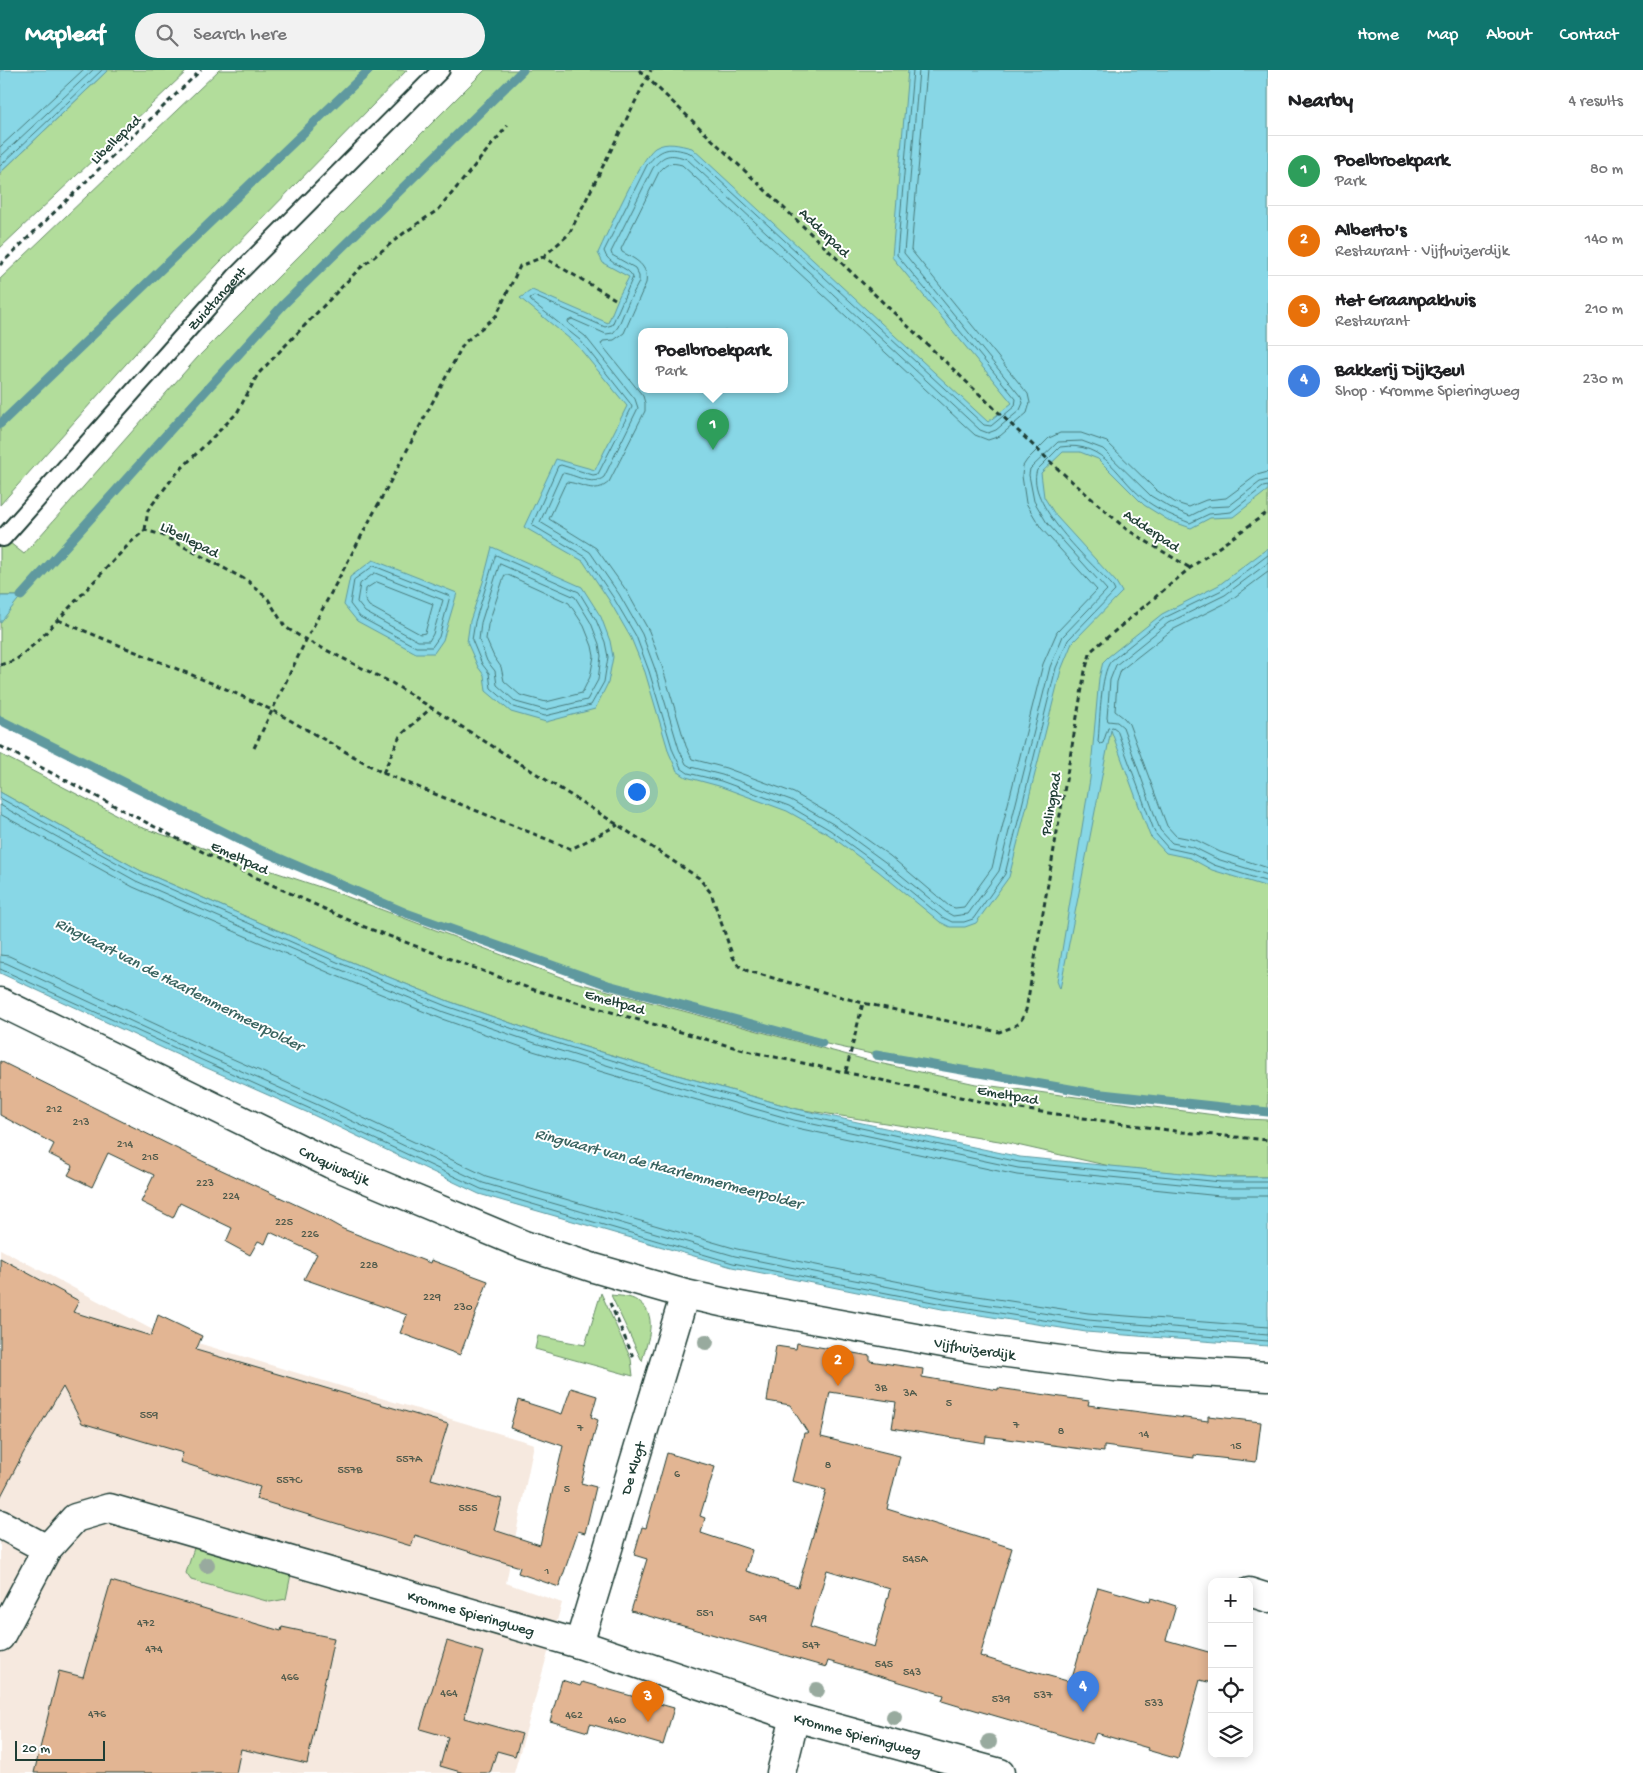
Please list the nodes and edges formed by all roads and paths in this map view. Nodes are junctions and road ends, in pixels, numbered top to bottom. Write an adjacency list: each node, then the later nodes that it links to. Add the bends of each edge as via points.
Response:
1 (202, 70): 8 (path, Libellepad)
2 (441, 70): 12 (lane, Zuidtangent, via 235,277)
3 (639, 70): 5 (path, Adderpad)
4 (651, 70): 5 (path)
5 (647, 77): 7 (path, via 569,234); 13 (path, Adderpad, via 1058,469 1126,529)
6 (508, 125): 11 (path, via 440,209 359,269 258,374 237,413 175,474 148,510)
7 (543, 257): 9 (path); 15 (path, via 520,266 496,316 464,343)
8 (0, 265)
9 (615, 299)
10 (1268, 512): 13 (path, Palingpad)
11 (145, 530): 14 (path, Libellepad); 15 (path, Libellepad, via 162,535 248,581 268,599 285,627)
12 (3, 538)
13 (1190, 568): 24 (path, Palingpad, via 1091,651 1026,1010 1021,1022 999,1032)
14 (58, 620): 16 (path, Libellepad, via 16,660); 18 (path)
15 (306, 640): 17 (path, Libellepad, via 392,683); 18 (path)
16 (0, 665)
17 (432, 708): 21 (path, via 400,736); 22 (path, Libellepad)
18 (272, 710): 20 (path); 21 (path)
19 (0, 746): 25 (path, Emeltpad, via 224,863 362,926 531,989 747,1051)
20 (254, 748)
21 (383, 773): 22 (path, via 570,849)
22 (618, 825): 24 (path, Libellepad, via 706,885 738,965 748,972)
23 (0, 1002): 27 (street, Cruquiusdijk, via 331,1164 524,1245)
24 (863, 1003): 25 (path)
25 (846, 1072): 26 (path, Emeltpad, via 1006,1107 1182,1132)
26 (1268, 1140)
27 (594, 1268): 28 (street, Cruquiusdijk); 30 (path)
28 (685, 1294): 29 (street, Vijfhuizerdijk, via 976,1349 1115,1367); 30 (street, De Klugt)
29 (1268, 1376)
30 (653, 1398): 36 (street, De Klugt)
31 (0, 1524): 32 (street)
32 (46, 1549): 35 (street, Kromme Spieringweg); 36 (street, Kromme Spieringweg, via 75,1518 109,1508)
33 (1253, 1593): 34 (street)
34 (1268, 1598)
35 (0, 1637)
36 (579, 1644): 37 (street, Kromme Spieringweg)
37 (795, 1716): 38 (street); 39 (street, Kromme Spieringweg)
38 (782, 1773)
39 (1000, 1773)

